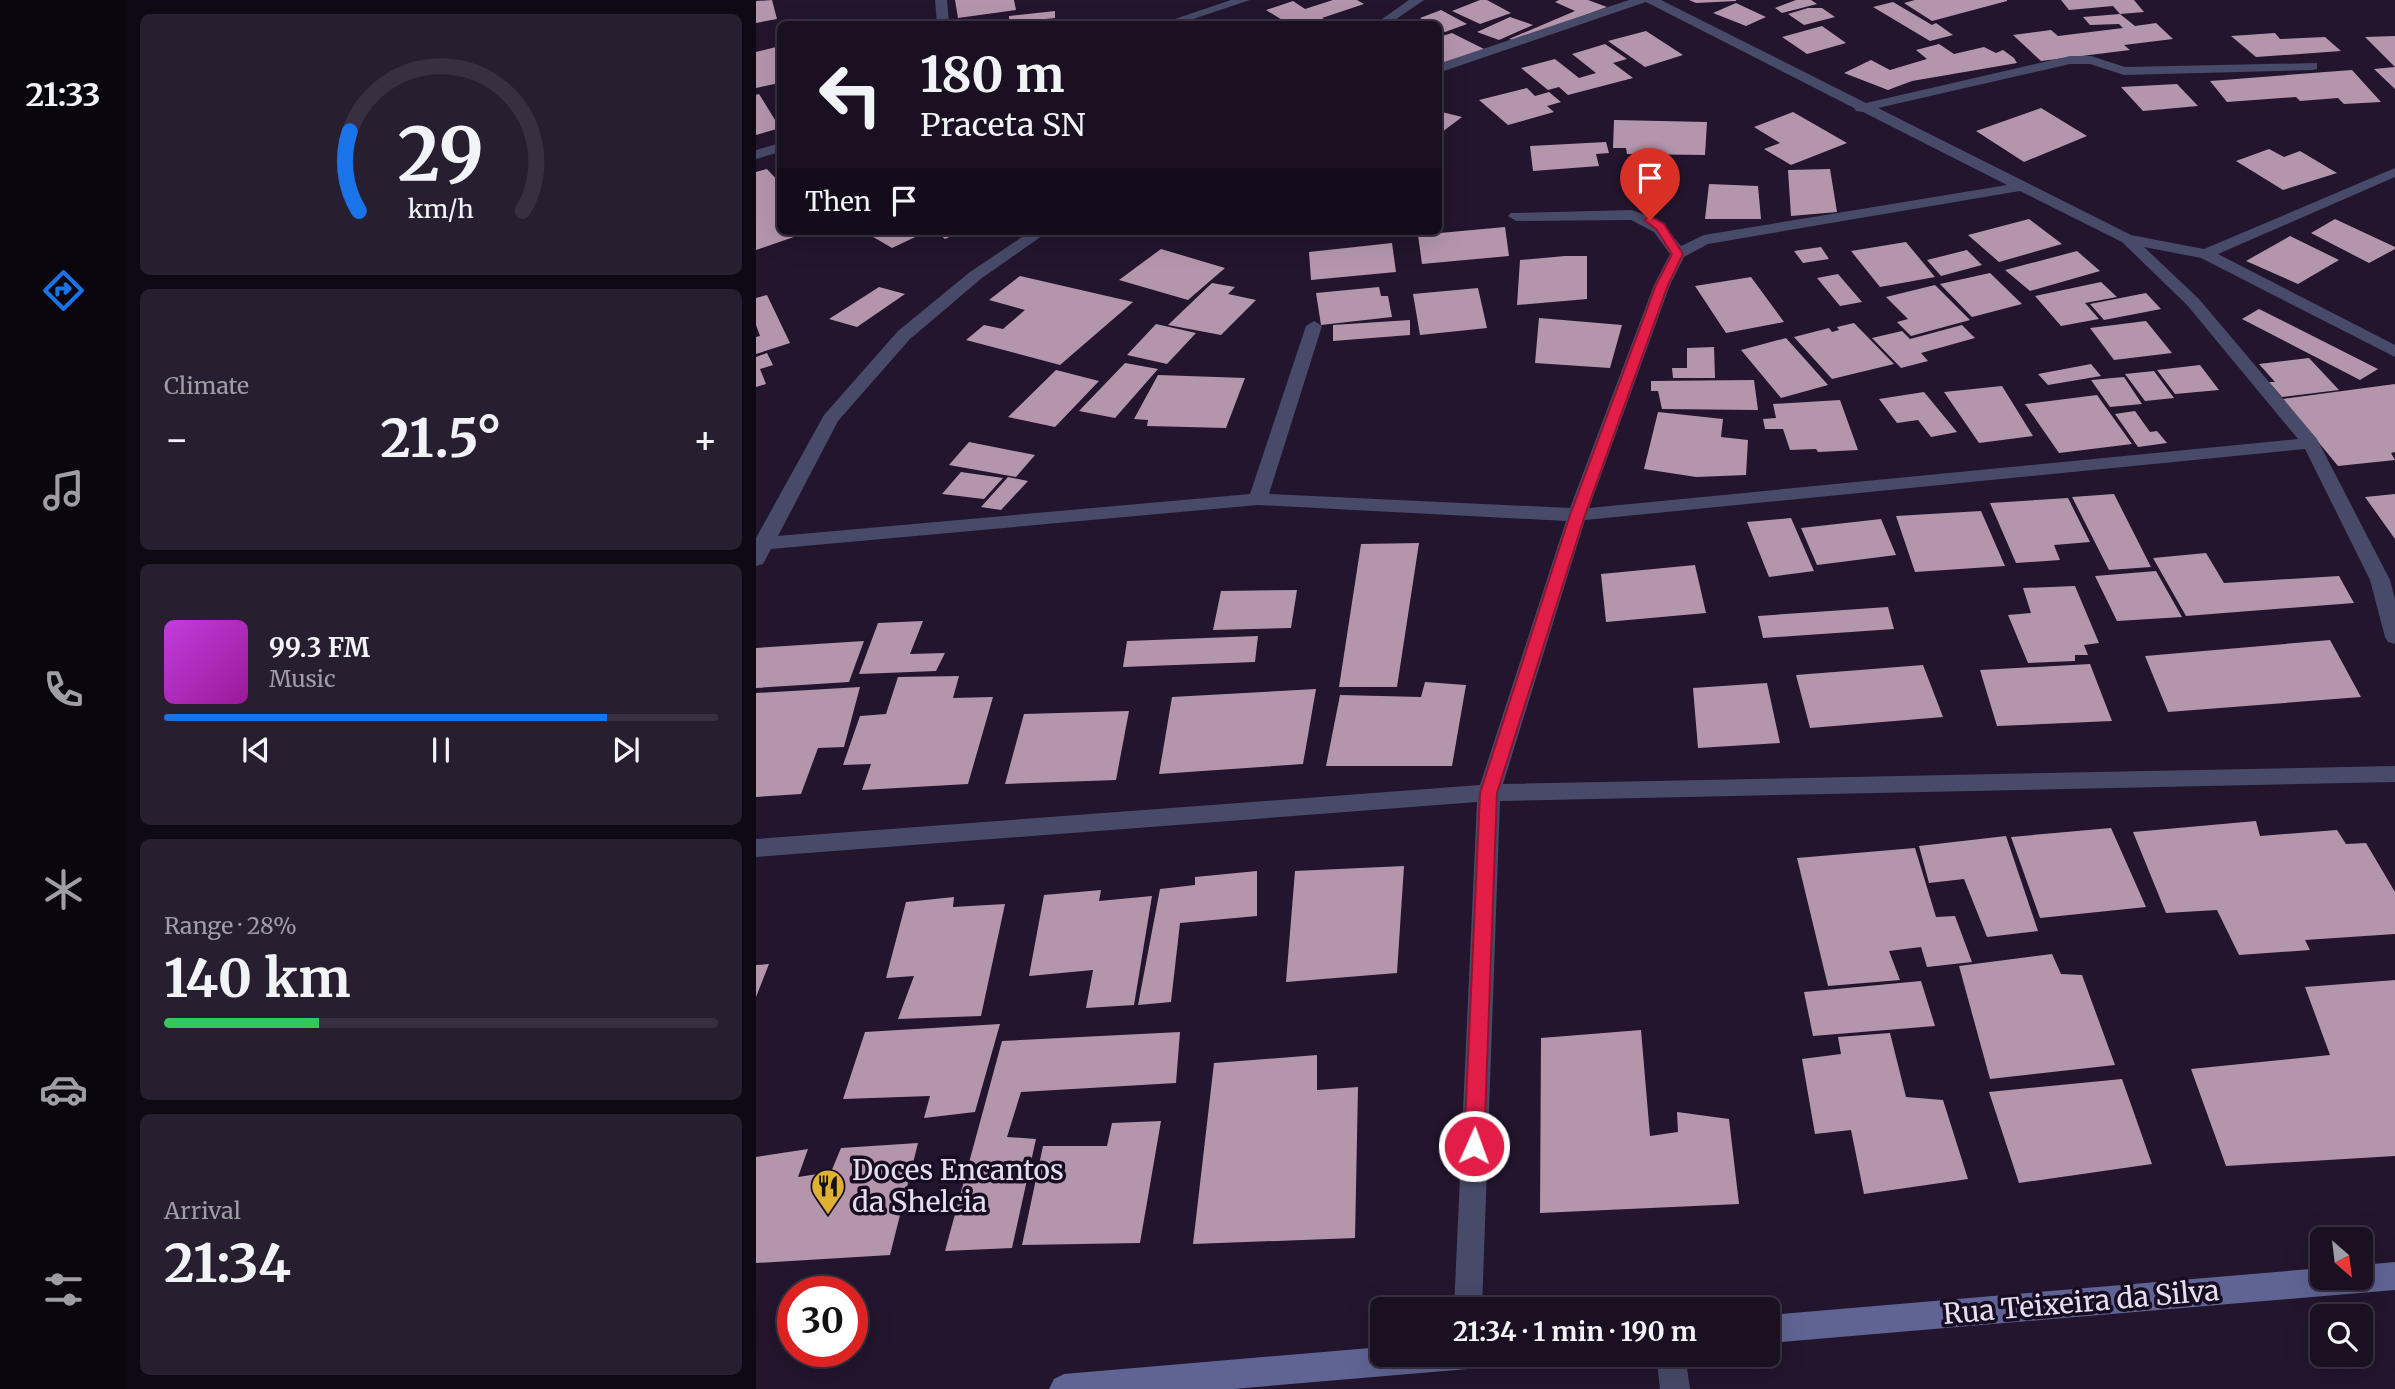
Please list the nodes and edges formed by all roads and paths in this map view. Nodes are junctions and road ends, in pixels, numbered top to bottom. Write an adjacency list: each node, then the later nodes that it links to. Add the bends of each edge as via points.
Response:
1 (941, 0): 6 (street)
2 (1244, 0): 7 (street)
3 (1418, 0): 8 (street)
4 (1642, 0): 10 (street)
5 (1651, 0): 11 (street)
6 (943, 21)
7 (1177, 21)
8 (1386, 21)
9 (2312, 65): 11 (street, via 2124,71 2091,60 2070,60)
10 (1442, 68)
11 (1861, 107): 15 (street)
12 (777, 148): 13 (street)
13 (756, 155)
14 (2395, 172): 20 (street)
15 (2025, 186): 18 (street); 19 (street, via 1704,240)
16 (1516, 216): 19 (street, via 1632,215 1660,227)
17 (1035, 235): 26 (street, via 976,275 904,335 839,408)
18 (2127, 239): 20 (street); 23 (street, via 2193,302)
19 (1678, 254): 25 (street, via 1662,285)
20 (2206, 254): 22 (street)
21 (1314, 326): 24 (street)
22 (2395, 352)
23 (2311, 443): 25 (street); 27 (street, via 2379,580)
24 (1258, 499): 25 (street); 26 (street)
25 (1577, 515): 29 (street)
26 (759, 549)
27 (2395, 637)
28 (2395, 774): 29 (street)
29 (1489, 793): 30 (street); 32 (street)
30 (756, 848)
31 (2395, 1276): 33 (street, Rua Teixeira da Silva)
32 (1468, 1297)
33 (1780, 1328)
34 (1380, 1367): 36 (street)
35 (1672, 1367): 38 (street)
36 (1293, 1379): 37 (street)
37 (1064, 1389)
38 (1675, 1389)

